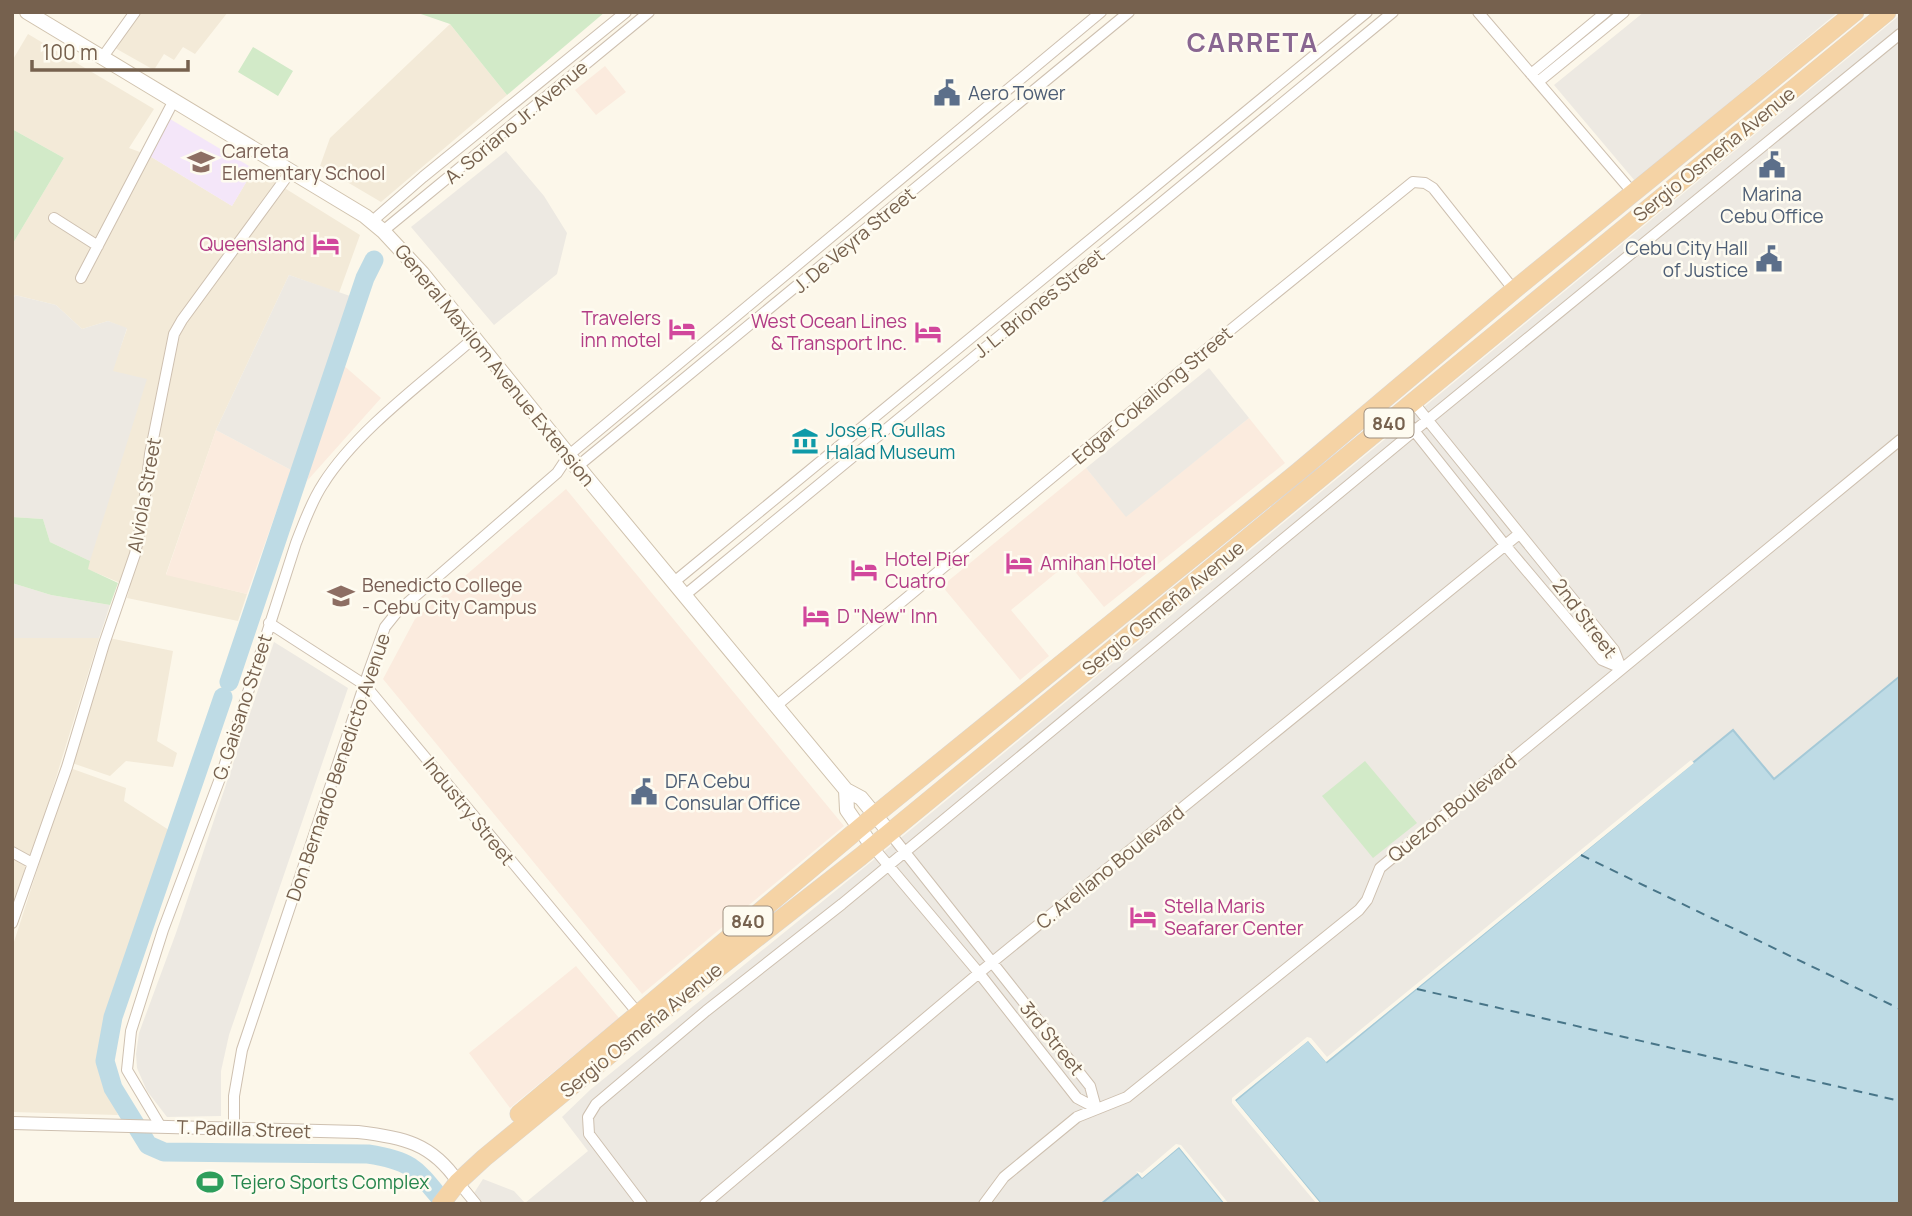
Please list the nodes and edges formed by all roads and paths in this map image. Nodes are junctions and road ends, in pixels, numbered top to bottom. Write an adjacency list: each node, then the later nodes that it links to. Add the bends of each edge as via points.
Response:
1 (27, 12): 15 (main road, General Maxilom Avenue Extension)
2 (135, 12): 15 (street)
3 (626, 12): 24 (street, A. Soriano Jr. Avenue, via 377,217)
4 (649, 12): 24 (street, A. Soriano Jr. Avenue)
5 (1101, 12): 27 (street, J. De Veyra Street)
6 (1129, 12): 29 (street, J. De Veyra Street)
7 (1367, 12): 17 (street, J. L. Briones Street)
8 (1393, 12): 19 (street, J. L. Briones Street)
9 (1478, 12): 16 (street)
10 (1605, 12): 16 (street)
11 (1624, 12): 16 (street)
12 (1855, 12): 21 (highway, Sergio Osmeña Avenue / 840)
13 (1887, 12): 22 (highway, Sergio Osmeña Avenue / 840)
14 (1900, 34): 25 (street)
15 (102, 58): 18 (main road, General Maxilom Avenue Extension)
16 (1534, 78): 21 (street)
17 (1265, 96): 19 (street); 31 (street, J. L. Briones Street)
18 (173, 102): 20 (main road, General Maxilom Avenue Extension); 26 (street)
19 (1276, 109): 33 (street, J. L. Briones Street)
20 (290, 171): 24 (main road, General Maxilom Avenue Extension); 56 (street, Alviola Street, via 174,334 135,554)
21 (1634, 194): 30 (highway, Sergio Osmeña Avenue / 840)
22 (1647, 209): 25 (street); 34 (highway, Sergio Osmeña Avenue / 840)
23 (54, 218): 26 (street)
24 (379, 227): 32 (main road, General Maxilom Avenue Extension)
25 (1662, 227): 35 (street)
26 (98, 246): 28 (street)
27 (785, 277): 29 (street); 40 (street, J. De Veyra Street)
28 (81, 278)
29 (794, 289): 40 (street, J. De Veyra Street)
30 (1514, 290): 48 (street, Edgar Cokaliong Street, via 1433,188 1413,182); 50 (highway, Sergio Osmeña Avenue / 840, via 1288,481)
31 (971, 337): 33 (street); 37 (street, J. L. Briones Street)
32 (474, 338): 40 (main road, General Maxilom Avenue Extension); 45 (street, G. Gaisano Street, via 357,440 323,484 299,534)
33 (981, 351): 39 (street, J. L. Briones Street)
34 (1407, 408): 35 (street, 2nd Street); 36 (street, 2nd Street); 52 (highway, Sergio Osmeña Avenue / 840)
35 (1427, 419): 36 (street); 41 (street, 2nd Street)
36 (1414, 430): 42 (street, 2nd Street); 55 (street)
37 (855, 432): 39 (street); 43 (street, J. L. Briones Street)
38 (1900, 440): 46 (street, Quezon Boulevard)
39 (866, 445): 44 (street, J. L. Briones Street)
40 (574, 460): 43 (main road, General Maxilom Avenue Extension); 47 (street, Don Bernardo Benedicto Avenue, via 397,612 383,633)
41 (1519, 534): 42 (street, C. Arellano Boulevard); 46 (street, 2nd Street, via 1614,650)
42 (1505, 545): 46 (street, 2nd Street, via 1602,660); 59 (street, C. Arellano Boulevard)
43 (674, 582): 44 (main road, General Maxilom Avenue Extension)
44 (685, 595): 48 (main road, General Maxilom Avenue Extension)
45 (269, 623): 47 (street, Industry Street); 64 (street, G. Gaisano Street, via 131,1031 127,1070)
46 (1621, 668): 62 (street, Quezon Boulevard, via 1380,868 1359,910 1127,1097)
47 (365, 685): 61 (street, Industry Street); 65 (street, Don Bernardo Benedicto Avenue, via 242,1049)
48 (776, 706): 49 (main road, General Maxilom Avenue Extension)
49 (846, 790): 50 (main road, General Maxilom Avenue Extension, via 861,798); 51 (main road, General Maxilom Avenue Extension, via 847,810)
50 (875, 815): 51 (highway, Sergio Osmeña Avenue / 840); 52 (main road, General Maxilom Avenue Extension)
51 (859, 828): 53 (main road, General Maxilom Avenue Extension); 61 (highway, Sergio Osmeña Avenue / 840)
52 (889, 832): 53 (highway, Sergio Osmeña Avenue / 840); 55 (street, 3rd Street)
53 (872, 846): 57 (street, 3rd Street); 61 (highway, Sergio Osmeña Avenue / 840)
54 (12, 852): 56 (street)
55 (904, 853): 57 (street); 59 (street, 3rd Street)
56 (32, 863): 58 (street, Alviola Street)
57 (888, 866): 60 (street, 3rd Street); 68 (street, via 706,1011 590,1111 589,1134)
58 (12, 923)
59 (992, 963): 60 (street, C. Arellano Boulevard); 62 (street, 3rd Street, via 1090,1086)
60 (979, 973): 62 (street, 3rd Street, via 1077,1098); 69 (street, C. Arellano Boulevard)
61 (643, 1019): 66 (highway, Sergio Osmeña Avenue / 840)
62 (1096, 1108): 70 (street, Quezon Boulevard, via 1077,1117 1004,1177)
63 (12, 1123): 64 (street, T. Padilla Street)
64 (160, 1127): 65 (street, T. Padilla Street)
65 (234, 1129): 66 (street, T. Padilla Street, via 394,1136 424,1147)
66 (442, 1191): 67 (street)
67 (476, 1204)
68 (642, 1204)
69 (705, 1204)
70 (984, 1204)

